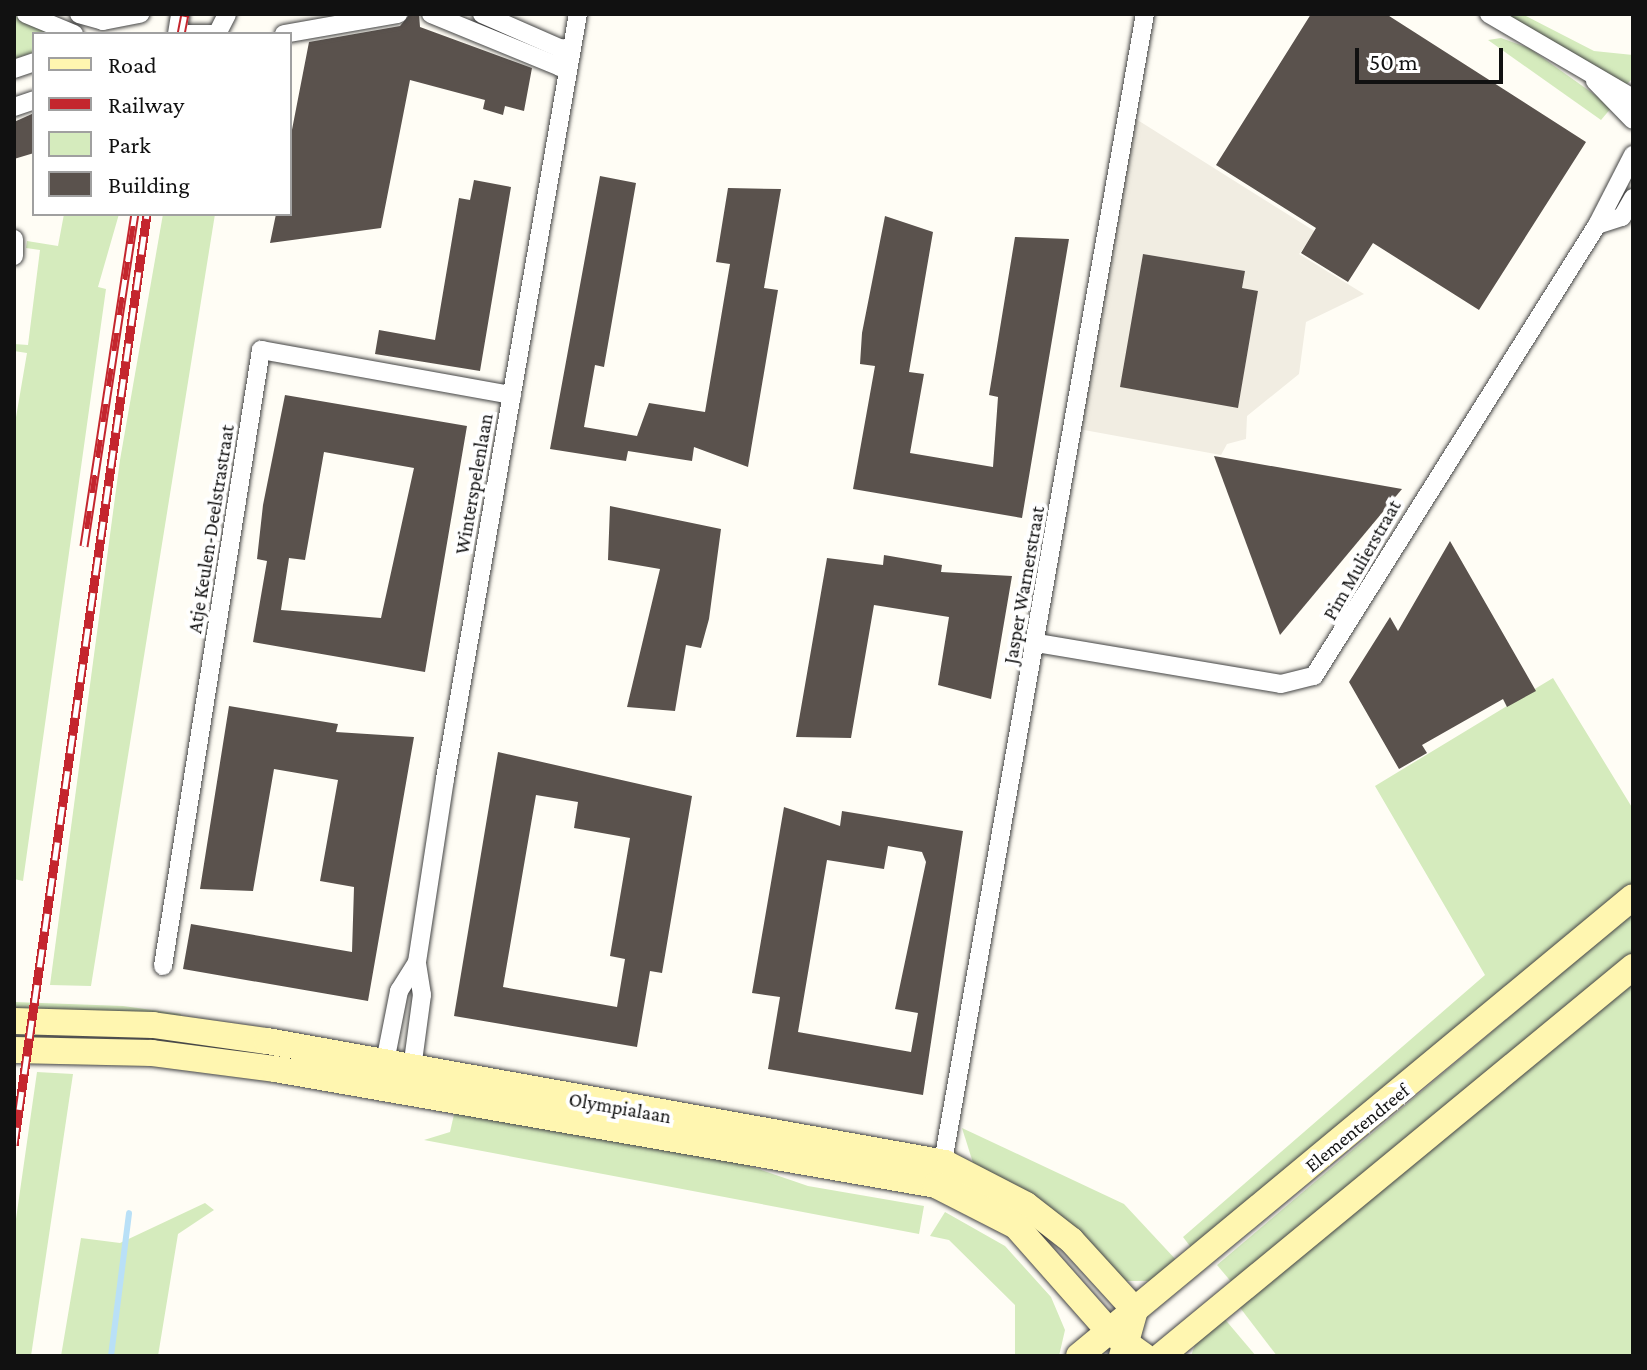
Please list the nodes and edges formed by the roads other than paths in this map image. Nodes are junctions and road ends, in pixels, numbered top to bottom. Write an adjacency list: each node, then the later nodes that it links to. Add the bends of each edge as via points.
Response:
1 (26, 14): 13 (street)
2 (79, 14): 12 (street)
3 (140, 14): 12 (street)
4 (227, 14): 14 (street)
5 (398, 14): 15 (street)
6 (431, 14): 16 (street, via 560,67)
7 (482, 14): 16 (street)
8 (569, 14): 16 (street)
9 (578, 14): 16 (street, Winterspelenlaan)
10 (1145, 14): 26 (street, Jasper Warnerstraat)
11 (1489, 14): 17 (street)
12 (100, 30)
13 (69, 32)
14 (215, 32)
15 (292, 33)
16 (567, 52): 25 (street, Winterspelenlaan)
17 (1595, 81): 18 (street); 19 (street)
18 (1633, 98)
19 (1633, 120)
20 (1633, 155): 22 (street, Pim Mulierstraat)
21 (1633, 198): 22 (street, Pim Mulierstraat, via 1622,217)
22 (1597, 225): 26 (street, Pim Mulierstraat, via 1314,676 1281,684)
23 (14, 239): 24 (street)
24 (14, 256)
25 (512, 395): 28 (street, Winterspelenlaan); 29 (street, Atje Keulen-Deelstrastraat, via 261,350)
26 (1037, 643): 37 (street, Jasper Warnerstraat)
27 (1633, 897): 38 (street, Elementendreef)
28 (417, 962): 33 (street, Winterspelenlaan, via 399,991); 34 (street, Winterspelenlaan, via 422,995)
29 (163, 966)
30 (1633, 967): 41 (street)
31 (14, 1021): 33 (street, Olympialaan, via 153,1025)
32 (14, 1050): 35 (street, Olympialaan, via 152,1053)
33 (385, 1065): 34 (street, Olympialaan); 35 (street, Winterspelenlaan)
34 (412, 1069): 36 (street, Winterspelenlaan); 37 (street, Olympialaan)
35 (380, 1091): 36 (street, Olympialaan)
36 (408, 1096): 37 (street, Olympialaan)
37 (940, 1174): 38 (street, Olympialaan, via 1051,1223); 39 (street, Olympialaan, via 1016,1226)
38 (1135, 1310): 39 (street, Elementendreef)
39 (1126, 1348): 40 (street, Elementendreef)
40 (1079, 1356)
41 (1161, 1356)

